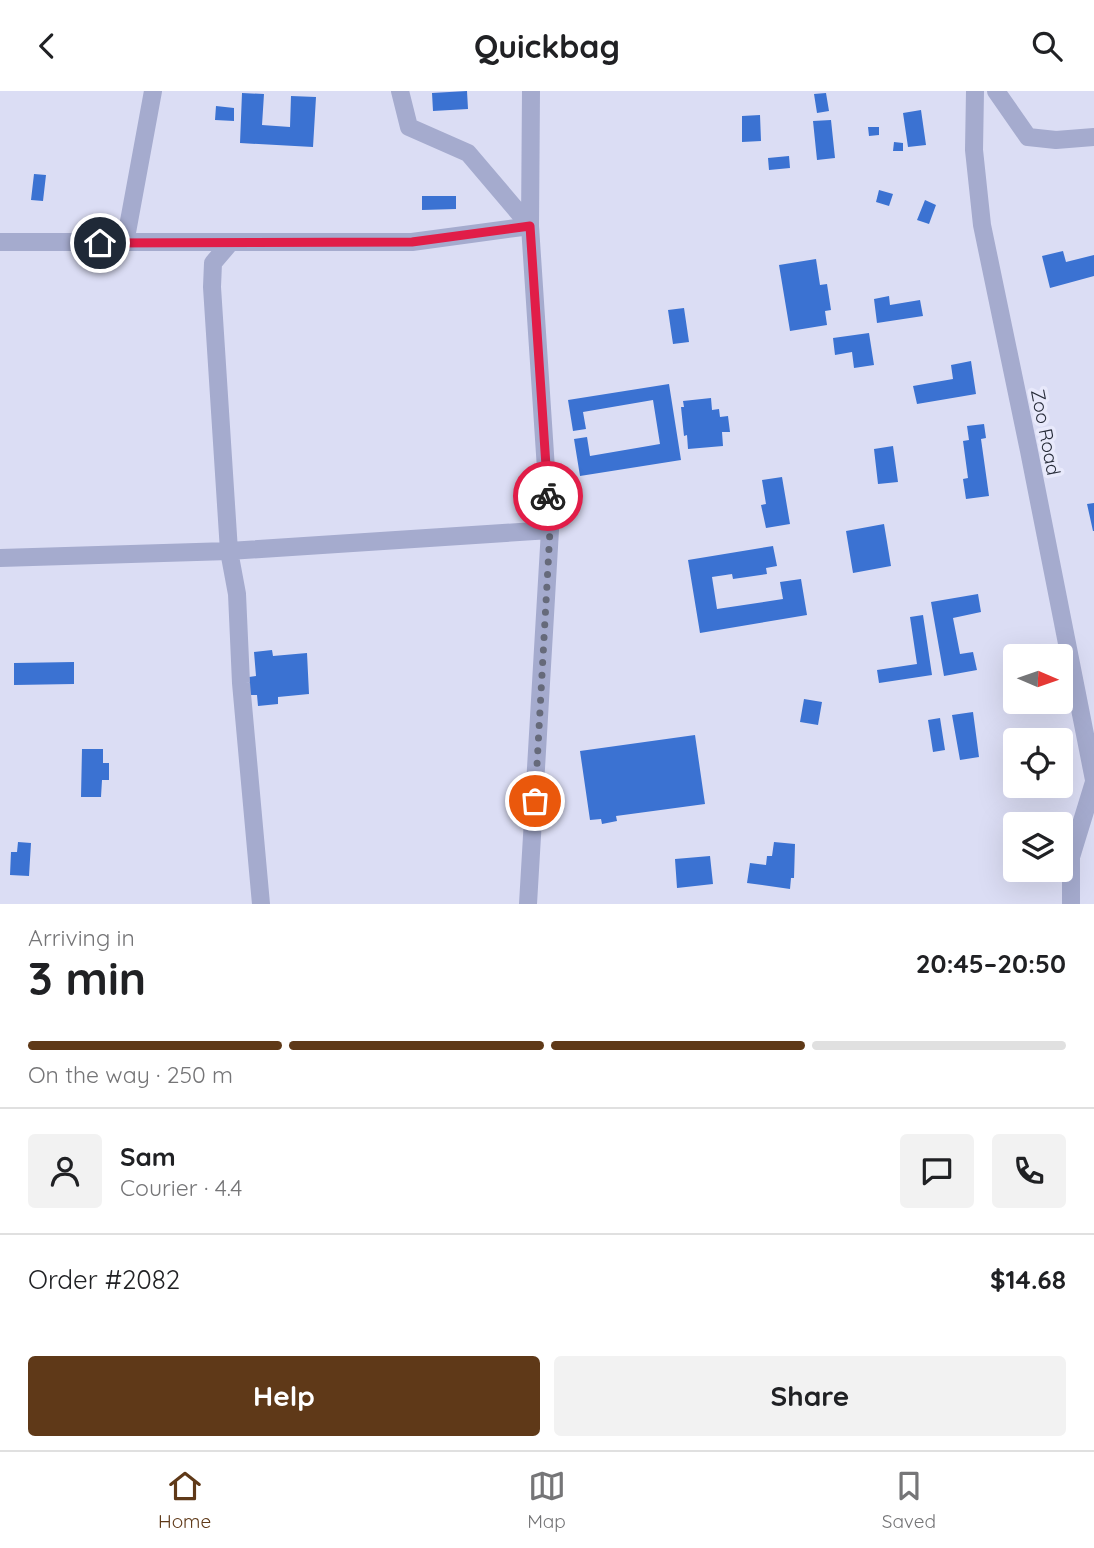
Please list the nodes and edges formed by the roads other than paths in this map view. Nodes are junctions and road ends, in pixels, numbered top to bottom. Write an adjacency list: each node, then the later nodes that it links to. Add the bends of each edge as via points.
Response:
1 (153, 91): 9 (street)
2 (400, 91): 7 (street, via 409,127 468,153)
3 (531, 91): 7 (street)
4 (975, 91): 14 (street, Zoo Road, via 974,150 982,225)
5 (996, 91): 6 (street, via 1028,137)
6 (1094, 137)
7 (530, 226): 10 (street, via 412,242); 11 (street)
8 (0, 241): 9 (street)
9 (125, 243): 10 (street)
10 (230, 243): 12 (street, via 213,263 212,287)
11 (550, 530): 12 (street); 16 (street)
12 (229, 551): 13 (street); 15 (street, via 237,594)
13 (0, 558)
14 (1094, 781): 17 (street, via 1071,857)
15 (261, 904)
16 (528, 904)
17 (1071, 904)

